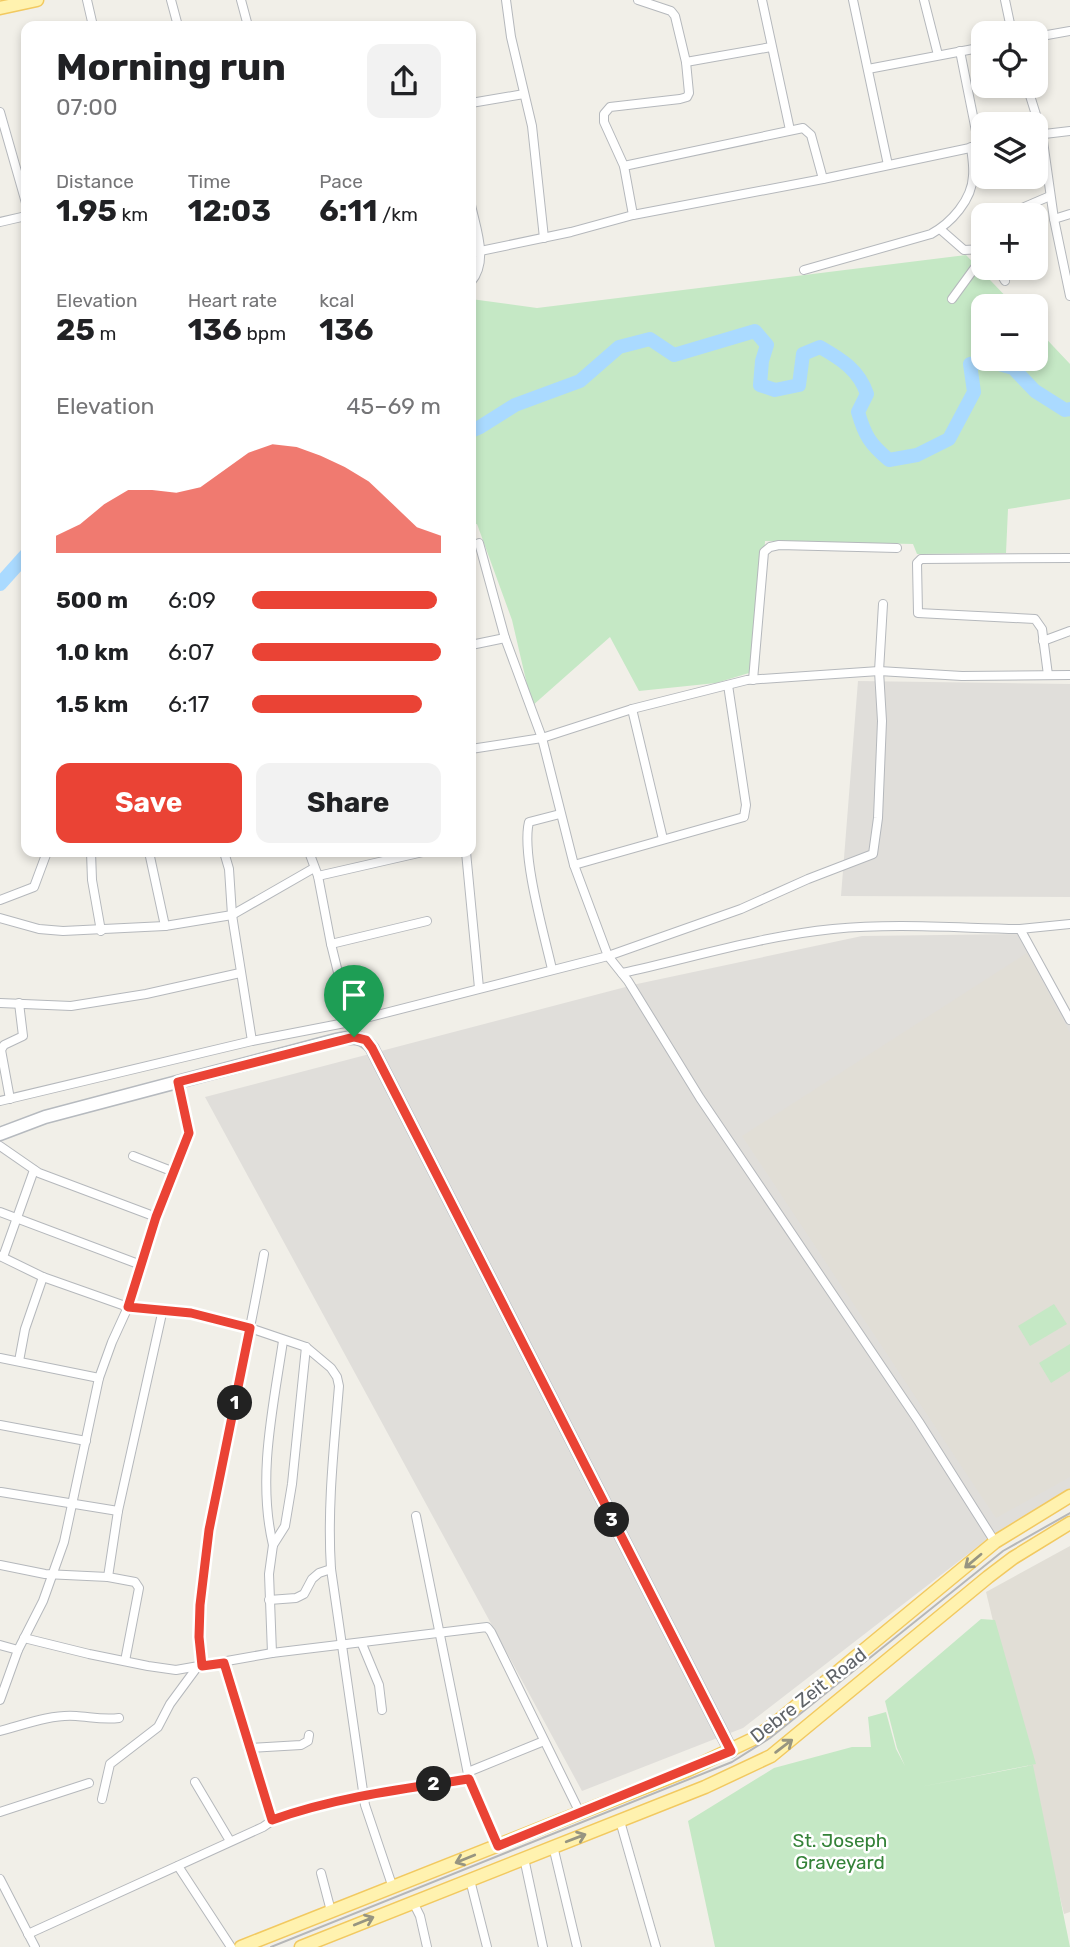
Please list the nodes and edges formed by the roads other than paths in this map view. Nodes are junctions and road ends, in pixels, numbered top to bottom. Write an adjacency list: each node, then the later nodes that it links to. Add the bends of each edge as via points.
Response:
1 (37, 0): 11 (main road)
2 (87, 0): 12 (street)
3 (171, 0): 13 (street)
4 (241, 0): 14 (street)
5 (506, 0): 24 (street)
6 (638, 0): 22 (street, via 675,16)
7 (762, 0): 18 (street)
8 (853, 0): 23 (street)
9 (924, 0): 21 (street)
10 (1004, 0): 15 (street)
11 (0, 8)
12 (92, 21)
13 (177, 21)
14 (247, 21)
15 (1009, 21)
16 (1070, 30): 17 (street)
17 (1048, 35)
18 (771, 47): 22 (street); 28 (street)
19 (971, 49): 20 (street)
20 (960, 51): 21 (street); 26 (street)
21 (938, 55): 23 (street)
22 (686, 62): 33 (street, via 687,97 606,110 606,130)
23 (869, 69): 32 (street)
24 (524, 94): 25 (street); 47 (street, via 532,126)
25 (476, 102)
26 (972, 112)
27 (0, 115): 36 (street)
28 (790, 130): 33 (street); 34 (street, via 807,129)
29 (1070, 131): 30 (street)
30 (1048, 133)
31 (971, 147): 32 (street)
32 (888, 165): 34 (street)
33 (624, 166): 41 (street)
34 (823, 179): 41 (street)
35 (1048, 185): 38 (street)
36 (21, 186)
37 (971, 188): 45 (street)
38 (1050, 196): 39 (street); 43 (street)
39 (1034, 203)
40 (1070, 214): 43 (street)
41 (633, 215): 47 (street)
42 (21, 217): 44 (street)
43 (1054, 219): 54 (street)
44 (0, 222)
45 (940, 229): 49 (street, via 964,250); 51 (street)
46 (476, 230): 48 (street)
47 (544, 238): 48 (street)
48 (480, 250): 50 (street); 53 (street)
49 (971, 250)
50 (476, 251)
51 (804, 270)
52 (971, 273): 55 (street)
53 (476, 276)
54 (1070, 296)
55 (952, 299)
56 (479, 543): 61 (street)
57 (897, 548): 67 (street, via 779,545 764,552)
58 (1070, 558): 62 (street, via 921,559 917,563 918,613 1035,618)
59 (883, 604): 64 (street)
60 (1070, 631): 62 (street)
61 (505, 638): 63 (street); 70 (street)
62 (1043, 641): 65 (street)
63 (476, 644)
64 (879, 671): 65 (street); 67 (street); 92 (street, via 881,732 873,855)
65 (1048, 675): 66 (street)
66 (1070, 675)
67 (753, 680): 68 (street)
68 (728, 685): 69 (street); 73 (street, via 744,817)
69 (632, 709): 70 (street); 73 (street)
70 (542, 738): 71 (street); 72 (street)
71 (476, 748)
72 (560, 814): 81 (street); 93 (street, via 529,822 528,834 536,899)
73 (663, 839): 81 (street)
74 (45, 857): 83 (street, via 34,887)
75 (91, 857): 90 (street)
76 (150, 857): 88 (street)
77 (225, 857): 84 (street)
78 (311, 857): 82 (street)
79 (396, 857): 82 (street)
80 (466, 857): 96 (street)
81 (574, 865): 92 (street)
82 (316, 872): 84 (street); 91 (street)
83 (0, 900)
84 (232, 915): 88 (street); 94 (street)
85 (0, 918): 90 (street, via 39,929)
86 (427, 922): 91 (street)
87 (1070, 923): 89 (street)
88 (165, 926): 90 (street)
89 (1020, 929): 95 (street, via 895,925 830,929); 99 (street)
90 (100, 931)
91 (331, 944): 100 (street)
92 (608, 956): 93 (street); 95 (street)
93 (552, 969): 96 (street)
94 (240, 973): 98 (street, via 71,1006); 102 (street)
95 (622, 973): 134 (street, via 699,1098)
96 (479, 988): 100 (street)
97 (0, 1003): 98 (street)
98 (19, 1003): 104 (street, via 23,1036 1,1050)
99 (1070, 1020)
100 (350, 1022): 101 (street); 102 (street)
101 (354, 1037): 103 (main road); 158 (main road, via 366,1040 372,1048)
102 (252, 1041): 104 (street)
103 (178, 1082): 106 (main road, via 45,1117); 110 (street, via 189,1133)
104 (10, 1099): 105 (street)
105 (0, 1101)
106 (0, 1135)
107 (0, 1146): 109 (street)
108 (134, 1156): 110 (street)
109 (34, 1170): 112 (street); 113 (street)
110 (174, 1172): 113 (street)
111 (0, 1212): 112 (street)
112 (16, 1217): 115 (street); 116 (street)
113 (156, 1217): 116 (street)
114 (264, 1254): 120 (street)
115 (1, 1257): 117 (street)
116 (141, 1265): 118 (street)
117 (43, 1277): 118 (street); 124 (street)
118 (128, 1307): 119 (street); 125 (street)
119 (163, 1309): 120 (street); 131 (street)
120 (250, 1328): 121 (street); 150 (street, via 209,1530 200,1605)
121 (283, 1341): 122 (street); 135 (street, via 267,1457 268,1525)
122 (306, 1347): 135 (street, via 285,1527); 137 (street, via 331,1368 339,1386 331,1480)
123 (0, 1358): 124 (street)
124 (19, 1360): 125 (street)
125 (99, 1378): 127 (street)
126 (0, 1425): 127 (street)
127 (86, 1441): 130 (street)
128 (1, 1492): 130 (street)
129 (1070, 1496): 134 (main road, Debre Zeit Road)
130 (74, 1504): 131 (street); 138 (street)
131 (118, 1511): 139 (street)
132 (416, 1516): 141 (street)
133 (1070, 1523): 167 (main road, Debre Zeit Road, one-way to 133, via 771,1756 988,1577)
134 (995, 1542): 158 (main road, Debre Zeit Road, one-way to 158, via 782,1718)
135 (273, 1545): 140 (street)
136 (0, 1565): 138 (street)
137 (331, 1569): 140 (street, via 319,1573 296,1598); 145 (street)
138 (53, 1574): 139 (street); 142 (street)
139 (108, 1577): 148 (street, via 135,1582 139,1588)
140 (269, 1600): 147 (street)
141 (439, 1634): 143 (street); 156 (street, via 487,1627); 159 (street)
142 (24, 1638): 146 (street); 148 (street)
143 (362, 1644): 145 (street); 152 (street, via 379,1685)
144 (0, 1645): 146 (street)
145 (342, 1647): 147 (street); 162 (street)
146 (18, 1650): 151 (street)
147 (272, 1654): 149 (street)
148 (125, 1661): 150 (street, via 176,1670)
149 (224, 1663): 150 (street); 157 (street)
150 (200, 1666): 163 (street, via 158,1727 110,1764)
151 (0, 1700)
152 (382, 1710)
153 (119, 1718): 154 (street, via 74,1715)
154 (0, 1731)
155 (309, 1735): 157 (street, via 301,1745)
156 (544, 1741): 159 (street); 165 (street)
157 (248, 1748): 166 (street)
158 (731, 1751): 165 (main road, Debre Zeit Road)
159 (468, 1776): 162 (street); 169 (street)
160 (195, 1782): 168 (street)
161 (89, 1783): 164 (street)
162 (363, 1795): 166 (street); 176 (street)
163 (102, 1799)
164 (0, 1812)
165 (580, 1814): 169 (main road, Debre Zeit Road)
166 (272, 1820): 168 (street)
167 (620, 1821): 170 (main road, Debre Zeit Road, one-way to 167); 188 (street)
168 (230, 1842): 172 (street)
169 (498, 1846): 176 (main road, Debre Zeit Road, one-way to 176)
170 (553, 1846): 171 (main road, Debre Zeit Road); 187 (street)
171 (524, 1858): 175 (main road, Debre Zeit Road); 186 (street)
172 (178, 1866): 179 (street); 181 (street)
173 (321, 1873): 178 (street)
174 (0, 1879): 179 (street)
175 (470, 1880): 177 (main road, Debre Zeit Road); 185 (street)
176 (393, 1888): 178 (main road, Debre Zeit Road)
177 (413, 1902): 183 (main road, Debre Zeit Road, one-way to 177); 184 (street)
178 (331, 1911): 182 (main road, Debre Zeit Road)
179 (28, 1934): 180 (street)
180 (35, 1947)
181 (231, 1947)
182 (241, 1947)
183 (301, 1947)
184 (427, 1947)
185 (487, 1947)
186 (543, 1947)
187 (577, 1947)
188 (656, 1947)

